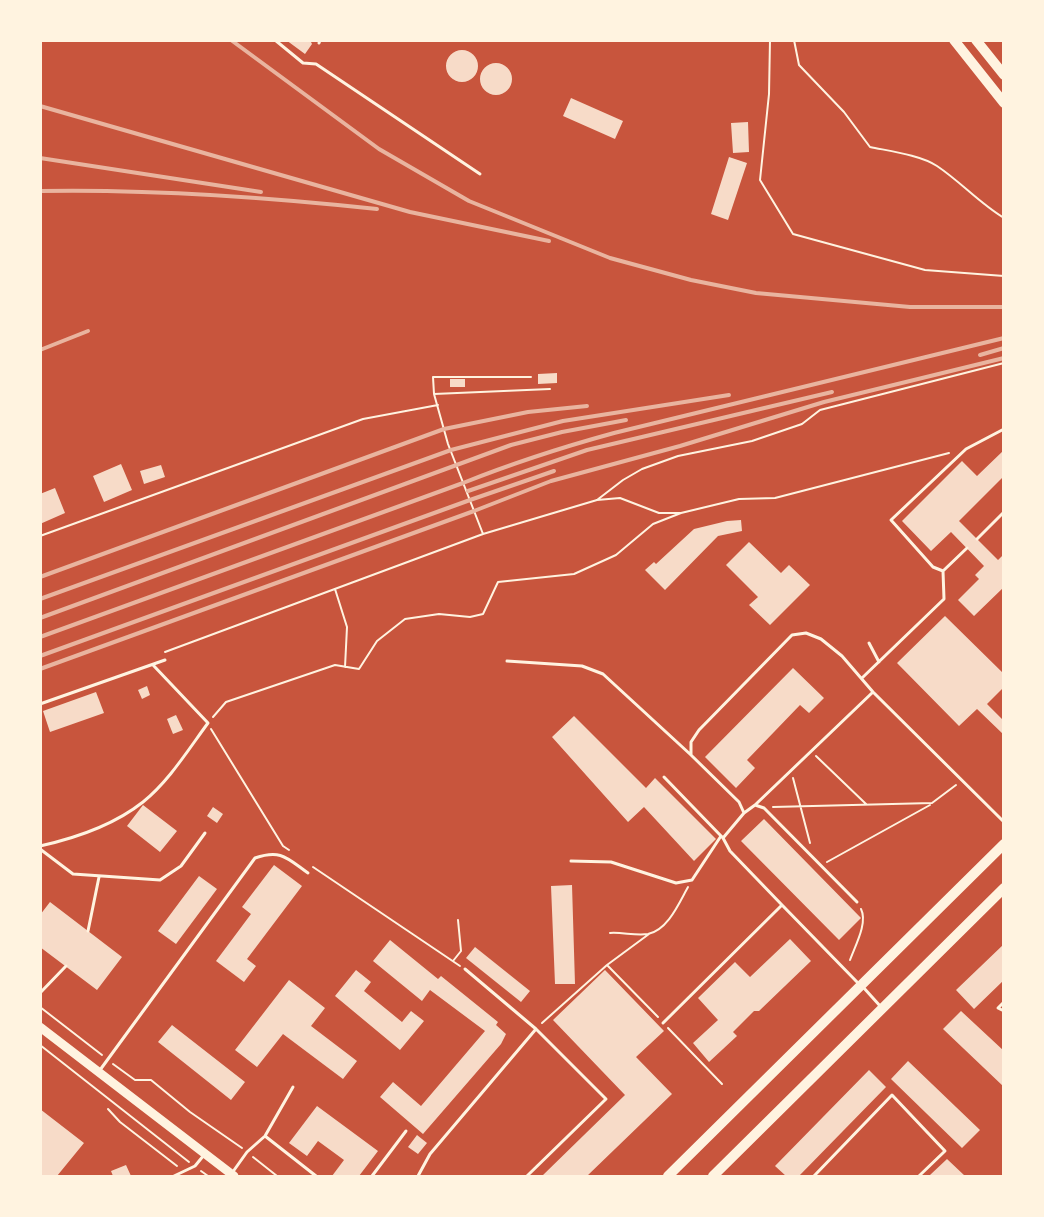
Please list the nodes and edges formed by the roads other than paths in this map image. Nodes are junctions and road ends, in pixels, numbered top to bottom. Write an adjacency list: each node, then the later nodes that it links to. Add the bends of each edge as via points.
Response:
1 (275, 40): 6 (lane, via 303,63 316,64)
2 (954, 40): 5 (main road)
3 (976, 40): 4 (main road)
4 (1004, 75)
5 (1004, 103)
6 (480, 174)
7 (1004, 429): 11 (lane, via 966,449 891,520 933,567)
8 (1004, 512): 9 (lane)
9 (976, 539)
10 (967, 548): 11 (lane)
11 (943, 572): 15 (lane, via 944,599)
12 (869, 643): 15 (lane)
13 (165, 660): 16 (lane)
14 (507, 661): 20 (lane, via 582,666 603,674)
15 (879, 662): 17 (lane)
16 (153, 665): 19 (lane); 28 (lane, via 208,723 169,775 143,801 117,819 79,836)
17 (862, 678): 18 (lane); 20 (lane, via 820,639 806,633 792,635 699,730 691,742)
18 (873, 692): 22 (lane); 24 (lane)
19 (40, 704)
20 (691, 755): 23 (lane, via 739,802)
21 (664, 777): 26 (lane)
22 (756, 805): 23 (lane); 33 (lane, via 764,808)
23 (744, 813): 26 (lane)
24 (1004, 822)
25 (205, 833): 31 (lane, via 181,866 160,880)
26 (722, 837): 29 (lane, via 692,880 676,883 611,862); 34 (lane, via 730,851)
27 (1004, 844): 38 (main road)
28 (40, 847): 31 (lane, via 73,874)
29 (571, 861)
30 (308, 873): 46 (lane, via 282,854 255,858)
31 (99, 876): 35 (lane)
32 (1004, 888): 41 (main road)
33 (856, 902)
34 (782, 905): 38 (lane); 43 (lane)
35 (88, 931)
36 (66, 966): 39 (lane)
37 (465, 969): 45 (lane)
38 (861, 985): 41 (lane); 57 (main road)
39 (40, 993)
40 (1004, 1002): 42 (lane, via 998,1008)
41 (882, 1009): 58 (main road)
42 (1004, 1011)
43 (663, 1023)
44 (40, 1027): 46 (main road)
45 (536, 1029): 55 (lane, via 430,1154); 56 (lane, via 606,1099)
46 (99, 1071): 50 (main road)
47 (294, 1087): 49 (lane)
48 (406, 1131): 54 (lane)
49 (265, 1137): 51 (lane, via 247,1152); 53 (lane)
50 (206, 1154): 51 (main road); 52 (lane, via 195,1166)
51 (233, 1175)
52 (174, 1176)
53 (316, 1176)
54 (372, 1176)
55 (418, 1176)
56 (527, 1176)
57 (668, 1176)
58 (713, 1176)
59 (814, 1176): 60 (lane, via 892,1095 945,1151)
60 (920, 1176)

